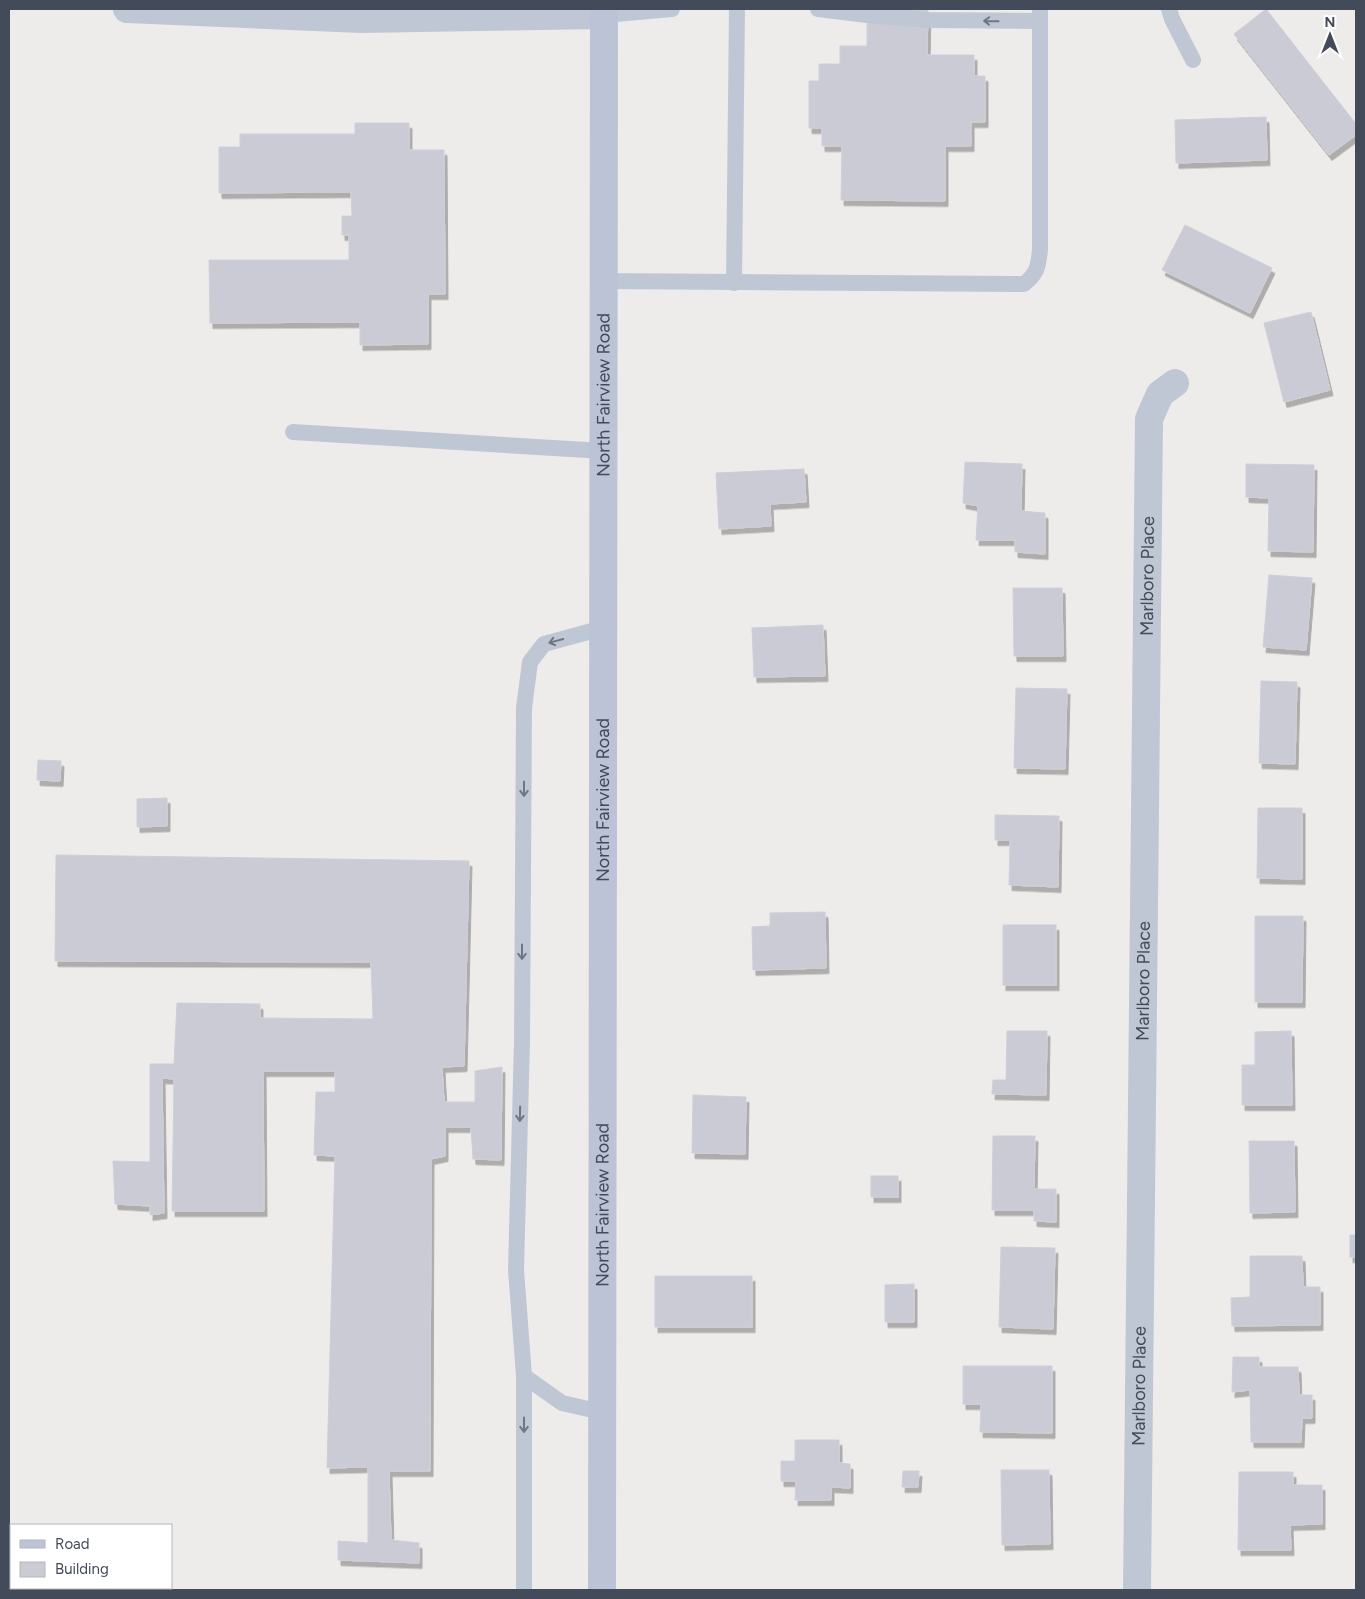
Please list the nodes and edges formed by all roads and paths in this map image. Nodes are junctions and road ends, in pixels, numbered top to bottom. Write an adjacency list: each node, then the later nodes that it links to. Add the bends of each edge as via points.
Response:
1 (127, 9): 6 (street, via 361,19)
2 (672, 9): 6 (lane)
3 (737, 9): 10 (lane)
4 (818, 9): 7 (lane, one-way to 4, via 928,20)
5 (1169, 9): 8 (lane)
6 (604, 12): 9 (main road, North Fairview Road)
7 (1040, 15): 10 (lane, via 1040,250 1038,267 1024,284)
8 (1193, 60)
9 (603, 281): 10 (lane); 13 (main road, North Fairview Road)
10 (734, 282)
11 (1174, 383): 19 (street, Marlboro Place, via 1160,394 1149,419)
12 (293, 432): 13 (lane)
13 (603, 451): 14 (main road, North Fairview Road)
14 (603, 628): 15 (lane, one-way to 15, via 544,644 530,662 524,708 522,1042 516,1270); 16 (main road, North Fairview Road)
15 (524, 1376): 16 (lane, via 562,1403); 17 (lane, one-way to 17)
16 (601, 1412): 18 (main road, North Fairview Road)
17 (524, 1590)
18 (602, 1590)
19 (1136, 1590)

